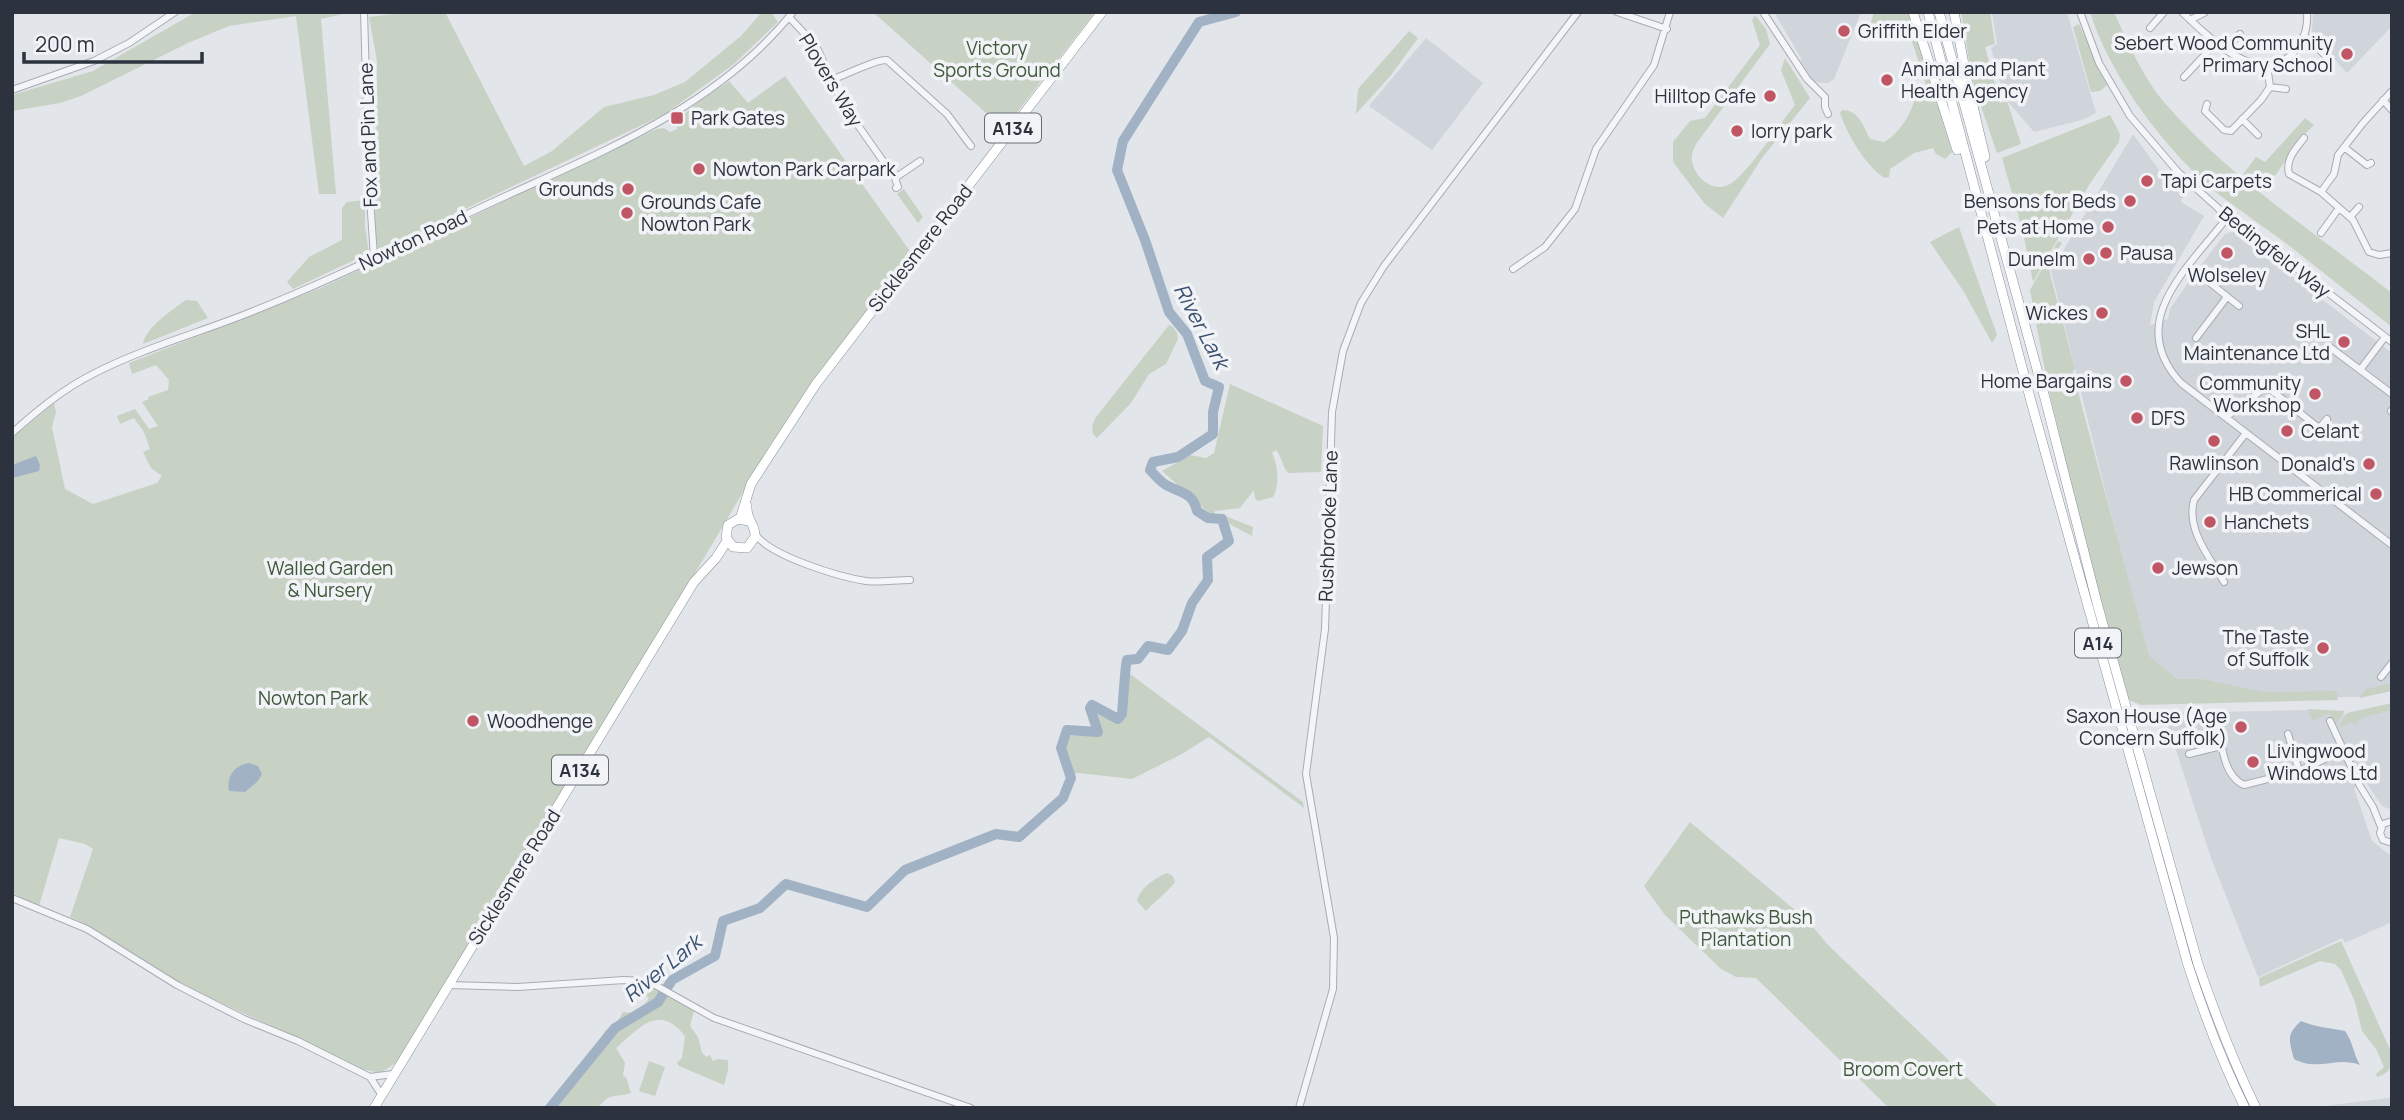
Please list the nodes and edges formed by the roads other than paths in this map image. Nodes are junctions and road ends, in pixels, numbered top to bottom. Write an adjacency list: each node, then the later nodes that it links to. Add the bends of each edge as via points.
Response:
1 (175, 12): 31 (street, via 94,61)
2 (364, 12): 55 (street, Fox and Pin Lane)
3 (1102, 12): 72 (highway, Sicklesmere Road / A134, via 816,384 751,484)
4 (1578, 12): 100 (street, Rushbrooke Lane, via 1384,266 1361,303 1343,351 1332,412 1325,629 1306,774 1334,938 1333,989)
5 (1617, 12): 20 (street)
6 (1670, 12): 20 (street)
7 (1763, 12): 36 (street, via 1807,79 1825,97)
8 (1913, 12): 44 (highway)
9 (1927, 12): 44 (highway, A14)
10 (1939, 12): 50 (highway, A14)
11 (1954, 12): 50 (highway)
12 (2080, 12): 52 (street, Bedingfeld Way, via 2099,63 2130,116)
13 (2164, 12): 19 (street)
14 (2182, 12): 18 (street)
15 (2308, 12): 22 (street)
16 (2204, 13): 18 (street)
17 (791, 15): 28 (street, Plovers Way, via 816,46); 55 (street, Nowton Road, via 726,78 668,117)
18 (2190, 20): 23 (street)
19 (2150, 27)
20 (1667, 29): 57 (street, via 1654,65 1595,149 1575,209 1545,247)
21 (2240, 34): 24 (street, via 2242,42)
22 (2304, 35): 25 (street, via 2328,58); 26 (street, via 2290,57)
23 (2216, 43): 24 (street); 27 (street)
24 (2232, 54): 26 (street)
25 (2321, 64)
26 (2267, 65): 29 (street)
27 (2184, 78)
28 (832, 79): 40 (street, via 887,60); 45 (street, Plovers Way, via 843,104)
29 (2270, 87): 30 (street); 37 (street)
30 (2286, 89)
31 (12, 90)
32 (2392, 91): 33 (street)
33 (2383, 100): 35 (street); 41 (street)
34 (2207, 104): 37 (street, via 2205,111 2224,130 2231,131)
35 (2392, 110)
36 (1828, 114)
37 (2242, 119): 38 (street)
38 (2258, 135)
39 (2304, 138): 47 (street, via 2289,159 2289,174)
40 (971, 142)
41 (2344, 147): 43 (street); 47 (street)
42 (920, 160): 45 (street)
43 (2371, 163)
44 (1969, 173): 101 (highway, A14, via 2188,965)
45 (895, 178): 46 (street, Plovers Way)
46 (896, 188)
47 (2321, 192): 49 (street)
48 (2359, 207): 51 (street)
49 (2339, 208): 51 (street); 53 (street)
50 (1995, 214): 102 (highway, A14, via 2096,603 2198,964)
51 (2350, 217): 54 (street, via 2369,252)
52 (2226, 219): 56 (street); 60 (street, Bedingfeld Way)
53 (2321, 233)
54 (2392, 253)
55 (374, 257): 69 (street, Nowton Road, via 317,286 92,374 45,404)
56 (2189, 266): 58 (street); 66 (street, via 2162,307 2158,328 2161,350 2181,383)
57 (1513, 269)
58 (2227, 297): 59 (street); 61 (street)
59 (2239, 306)
60 (2385, 337): 62 (street, Bedingfeld Way); 64 (street)
61 (2196, 338)
62 (2392, 342)
63 (2331, 348): 64 (street)
64 (2360, 370): 65 (street)
65 (2392, 394)
66 (2226, 418): 68 (street, via 2262,390 2271,390); 70 (street)
67 (2327, 419): 68 (street)
68 (2319, 428): 71 (street)
69 (12, 433)
70 (2246, 433): 75 (street); 77 (street, via 2194,500 2192,509 2193,527)
71 (2313, 436)
72 (744, 520): 73 (highway, via 755,528); 74 (highway, Sicklesmere Road / A134, via 728,526)
73 (754, 540): 74 (highway, via 742,549); 76 (street, via 844,576 868,581)
74 (730, 544): 94 (highway, Sicklesmere Road / A134, via 694,582)
75 (2392, 545)
76 (910, 580)
77 (2224, 582)
78 (2392, 663): 79 (street)
79 (2381, 677)
80 (2330, 721): 85 (street)
81 (2221, 733): 83 (street)
82 (2288, 734): 84 (street)
83 (2221, 746): 86 (street); 88 (street, via 2240,786)
84 (2291, 750): 87 (street); 88 (street)
85 (2344, 750): 88 (street, via 2314,769); 89 (street)
86 (2189, 754)
87 (2281, 754)
88 (2299, 771)
89 (2374, 807): 90 (street); 91 (street)
90 (2392, 820): 91 (street)
91 (2381, 827): 92 (street, via 2381,837)
92 (2391, 844)
93 (12, 898): 96 (street, via 87,929 177,985)
94 (448, 985): 95 (highway, A134); 99 (street, via 518,988 643,981 714,1018)
95 (393, 1074): 96 (street); 97 (highway, A134)
96 (370, 1077): 97 (street)
97 (381, 1094): 98 (highway, A134)
98 (374, 1108)
99 (971, 1108)
100 (1298, 1108)
101 (2245, 1108)
102 (2256, 1108)

